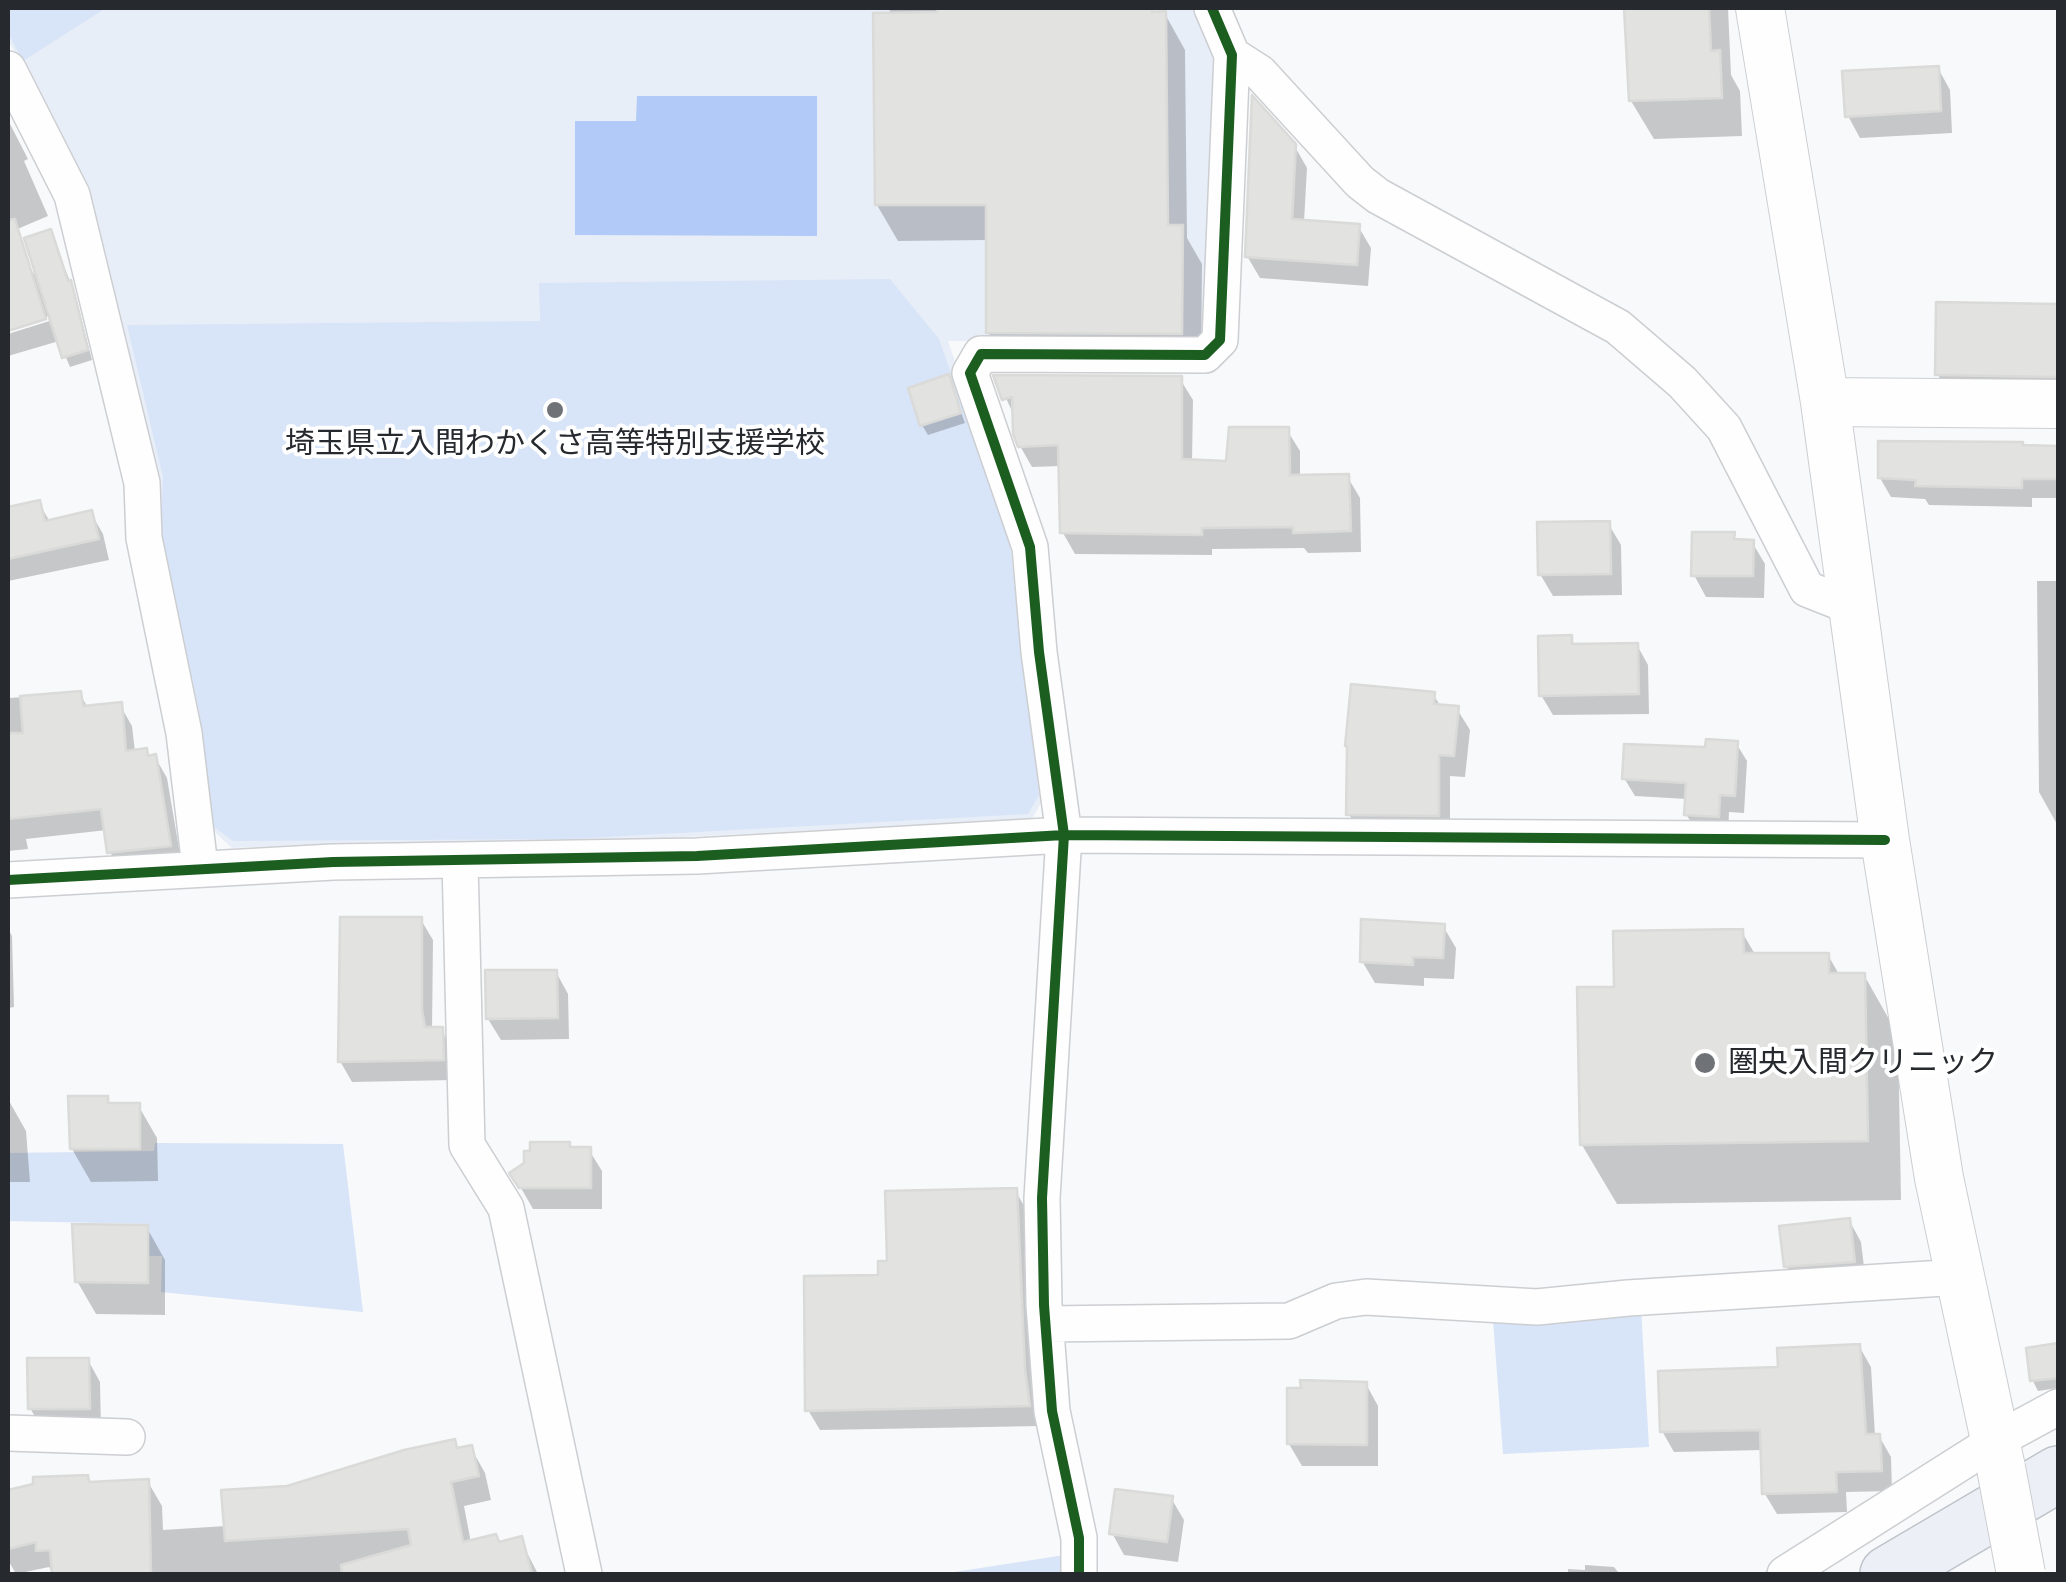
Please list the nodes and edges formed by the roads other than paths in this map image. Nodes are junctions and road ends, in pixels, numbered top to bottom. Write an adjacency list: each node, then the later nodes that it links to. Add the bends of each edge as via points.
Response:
1 (1212, 8): 3 (street)
2 (1760, 8): 5 (street)
3 (1232, 54): 7 (street, via 1260,73 1378,196 1618,327 1682,382 1724,428 1807,589); 8 (street, via 1220,340 1205,355 981,354 970,373 1030,547)
4 (8, 68): 11 (street, via 72,195 142,483 144,538 184,734)
5 (1825, 402): 6 (street); 7 (street)
6 (2058, 404)
7 (1855, 608): 9 (street)
8 (1064, 835): 9 (street); 10 (street); 14 (street, via 1042,1198)
9 (1885, 840): 13 (street)
10 (460, 862): 11 (street); 20 (street, via 467,1144 506,1208)
11 (200, 867): 12 (street)
12 (8, 880)
13 (1960, 1277): 14 (street, via 1537,1307 1366,1296 1289,1321); 18 (street)
14 (1046, 1324): 21 (street, via 1052,1411 1079,1538)
15 (2058, 1407): 18 (street)
16 (8, 1433): 17 (street)
17 (127, 1436)
18 (1998, 1454): 22 (street); 24 (street, bridge)
19 (2058, 1474): 23 (highway)
20 (584, 1574)
21 (1079, 1574)
22 (1784, 1574)
23 (1888, 1574)
24 (2020, 1574)

